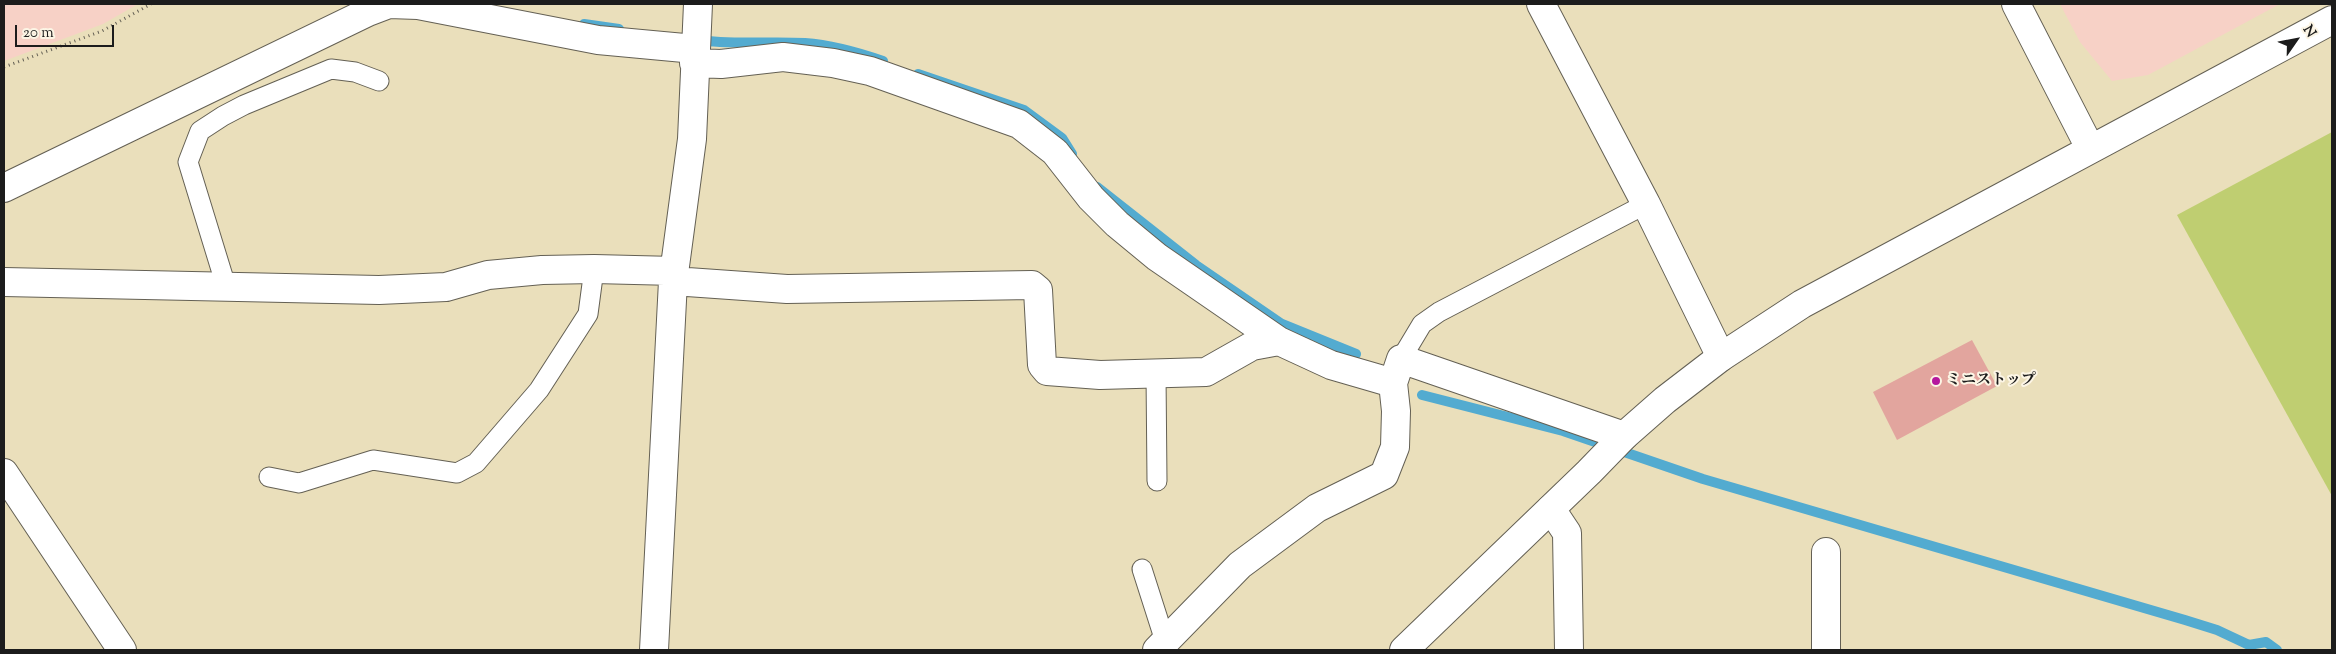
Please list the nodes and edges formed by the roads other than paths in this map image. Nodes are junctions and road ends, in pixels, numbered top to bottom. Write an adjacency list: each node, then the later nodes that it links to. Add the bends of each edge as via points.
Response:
1 (1541, 4): 9 (street)
2 (2016, 4): 7 (street)
3 (440, 7): 5 (street, via 598,40); 8 (street, via 389,4 368,12)
4 (2332, 20): 7 (street)
5 (696, 38): 11 (street, via 692,139); 14 (street, via 721,64 783,57 833,63 870,71 1019,124 1055,152 1091,198 1117,224 1157,257)
6 (379, 81): 13 (lane, via 355,72 331,69 244,105 200,131 188,162)
7 (2090, 148): 15 (street, via 1802,304)
8 (4, 188)
9 (1646, 204): 15 (street); 16 (lane, via 1439,312 1422,324)
10 (594, 269): 11 (street); 13 (street, via 488,275 446,287 379,290); 20 (lane, via 588,314 539,390 476,463 457,473 373,460 299,482)
11 (674, 276): 17 (street, via 787,289 1032,285 1038,290 1042,364 1046,371 1100,375); 27 (street)
12 (4, 282): 13 (street)
13 (226, 286)
14 (1279, 340): 16 (street, via 1331,365); 17 (street, via 1252,346 1206,372)
15 (1721, 357): 18 (street)
16 (1397, 371): 18 (street); 25 (street, via 1395,447 1384,476 1317,508 1240,565)
17 (1156, 374): 21 (lane)
18 (1624, 436): 22 (street)
19 (4, 473): 26 (street)
20 (269, 477)
21 (1157, 481)
22 (1551, 509): 28 (street); 29 (street, via 1567,532)
23 (1826, 552): 30 (street)
24 (1142, 569): 25 (lane)
25 (1162, 646)
26 (122, 650)
27 (654, 650)
28 (1404, 650)
29 (1569, 650)
30 (1826, 650)

